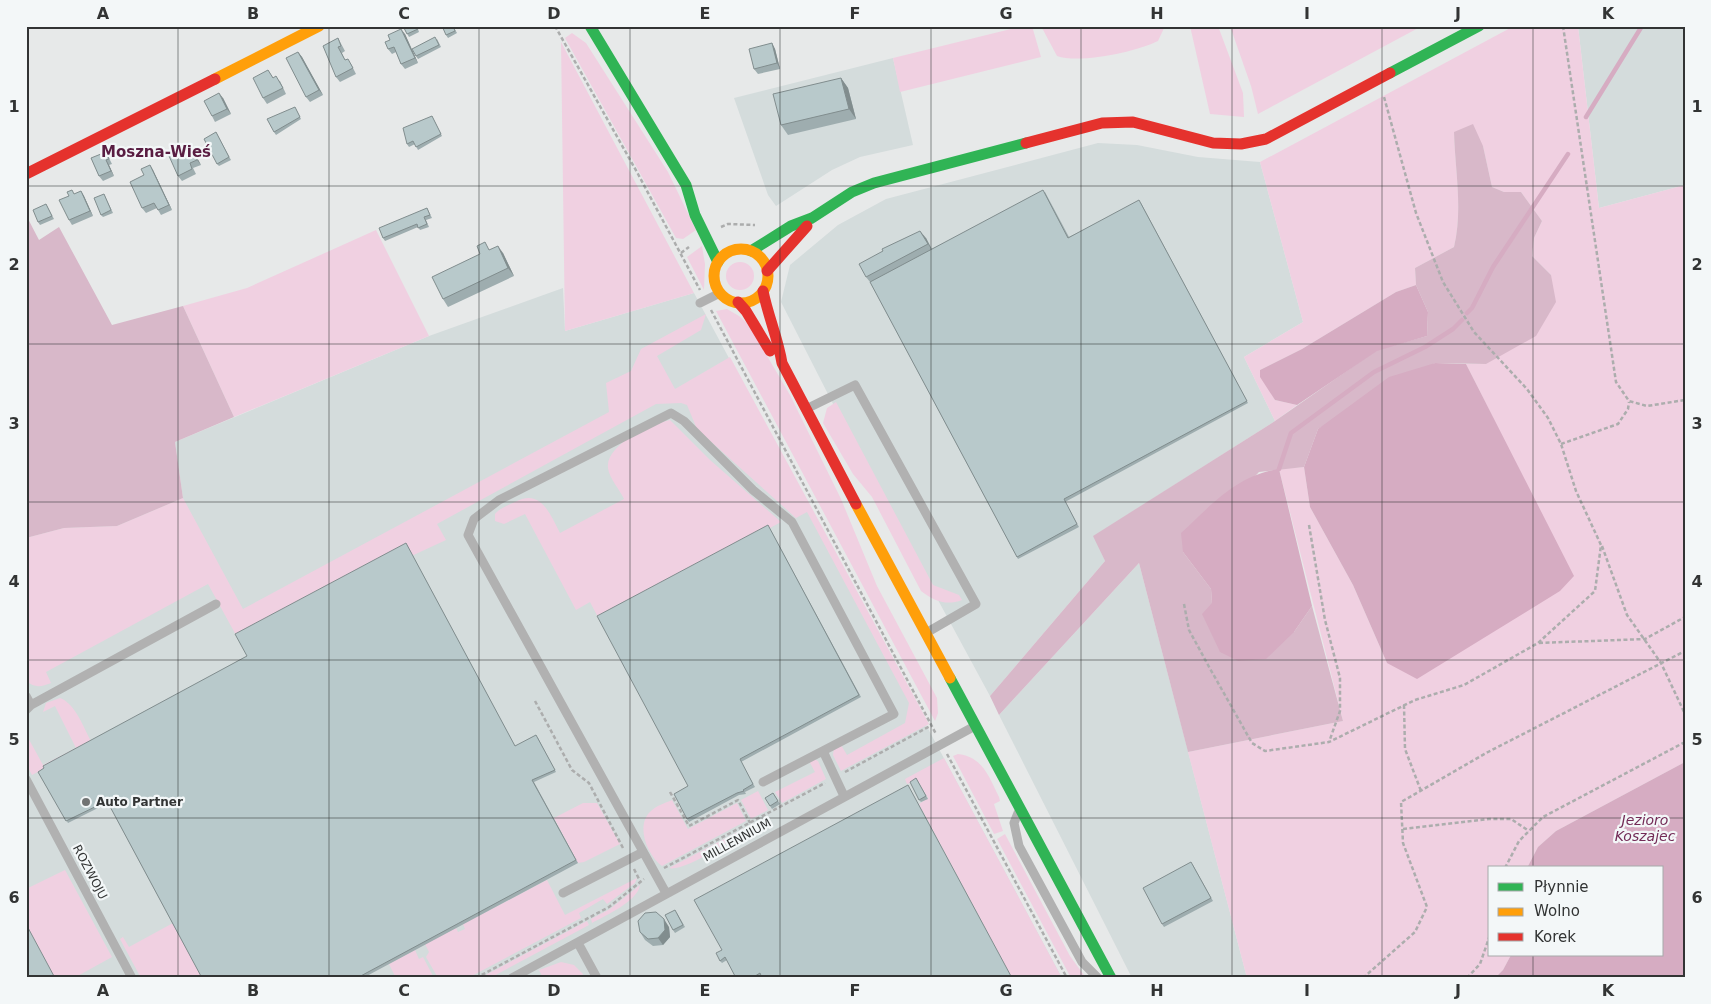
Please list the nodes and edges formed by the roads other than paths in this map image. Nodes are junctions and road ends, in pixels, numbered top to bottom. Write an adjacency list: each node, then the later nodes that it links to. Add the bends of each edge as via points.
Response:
1 (319, 26): 4 (street)
2 (590, 26): 5 (street)
3 (1479, 26): 7 (street, via 1266,139 1241,144 1213,144 1133,122 1102,123 874,183 852,192)
4 (26, 174)
5 (686, 185): 6 (street); 9 (street, via 695,215)
6 (702, 202)
7 (812, 218): 8 (street); 10 (street, via 801,237)
8 (741, 248): 9 (street, via 728,252); 10 (street, via 763,261)
9 (718, 262): 12 (street, via 714,278)
10 (767, 271): 11 (street)
11 (763, 291): 14 (street, via 752,300); 15 (street)
12 (720, 293): 13 (lane); 14 (street)
13 (703, 302)
14 (738, 302): 15 (street, via 767,348)
15 (782, 363): 16 (street)
16 (806, 409): 18 (street); 18 (lane, via 855,385 976,604)
17 (216, 604): 20 (lane)
18 (926, 633): 21 (street)
19 (26, 696): 20 (lane)
20 (29, 708)
21 (975, 726): 25 (lane, MILLENNIUM); 26 (street)
22 (823, 752): 24 (lane); 25 (lane); 27 (lane, via 894,714 792,522 753,490 684,421 670,413 499,500 474,519 468,535)
23 (26, 779): 31 (lane, ROZWOJU)
24 (763, 782)
25 (844, 796): 28 (lane, MILLENNIUM)
26 (1020, 808): 34 (lane, via 1014,823 1018,846 1082,962); 35 (street)
27 (643, 852): 28 (lane); 29 (lane)
28 (666, 892): 30 (lane, MILLENNIUM)
29 (563, 893)
30 (578, 943): 32 (lane, MILLENNIUM); 33 (lane)
31 (132, 978)
32 (512, 978)
33 (597, 978)
34 (1098, 978)
35 (1111, 978)

